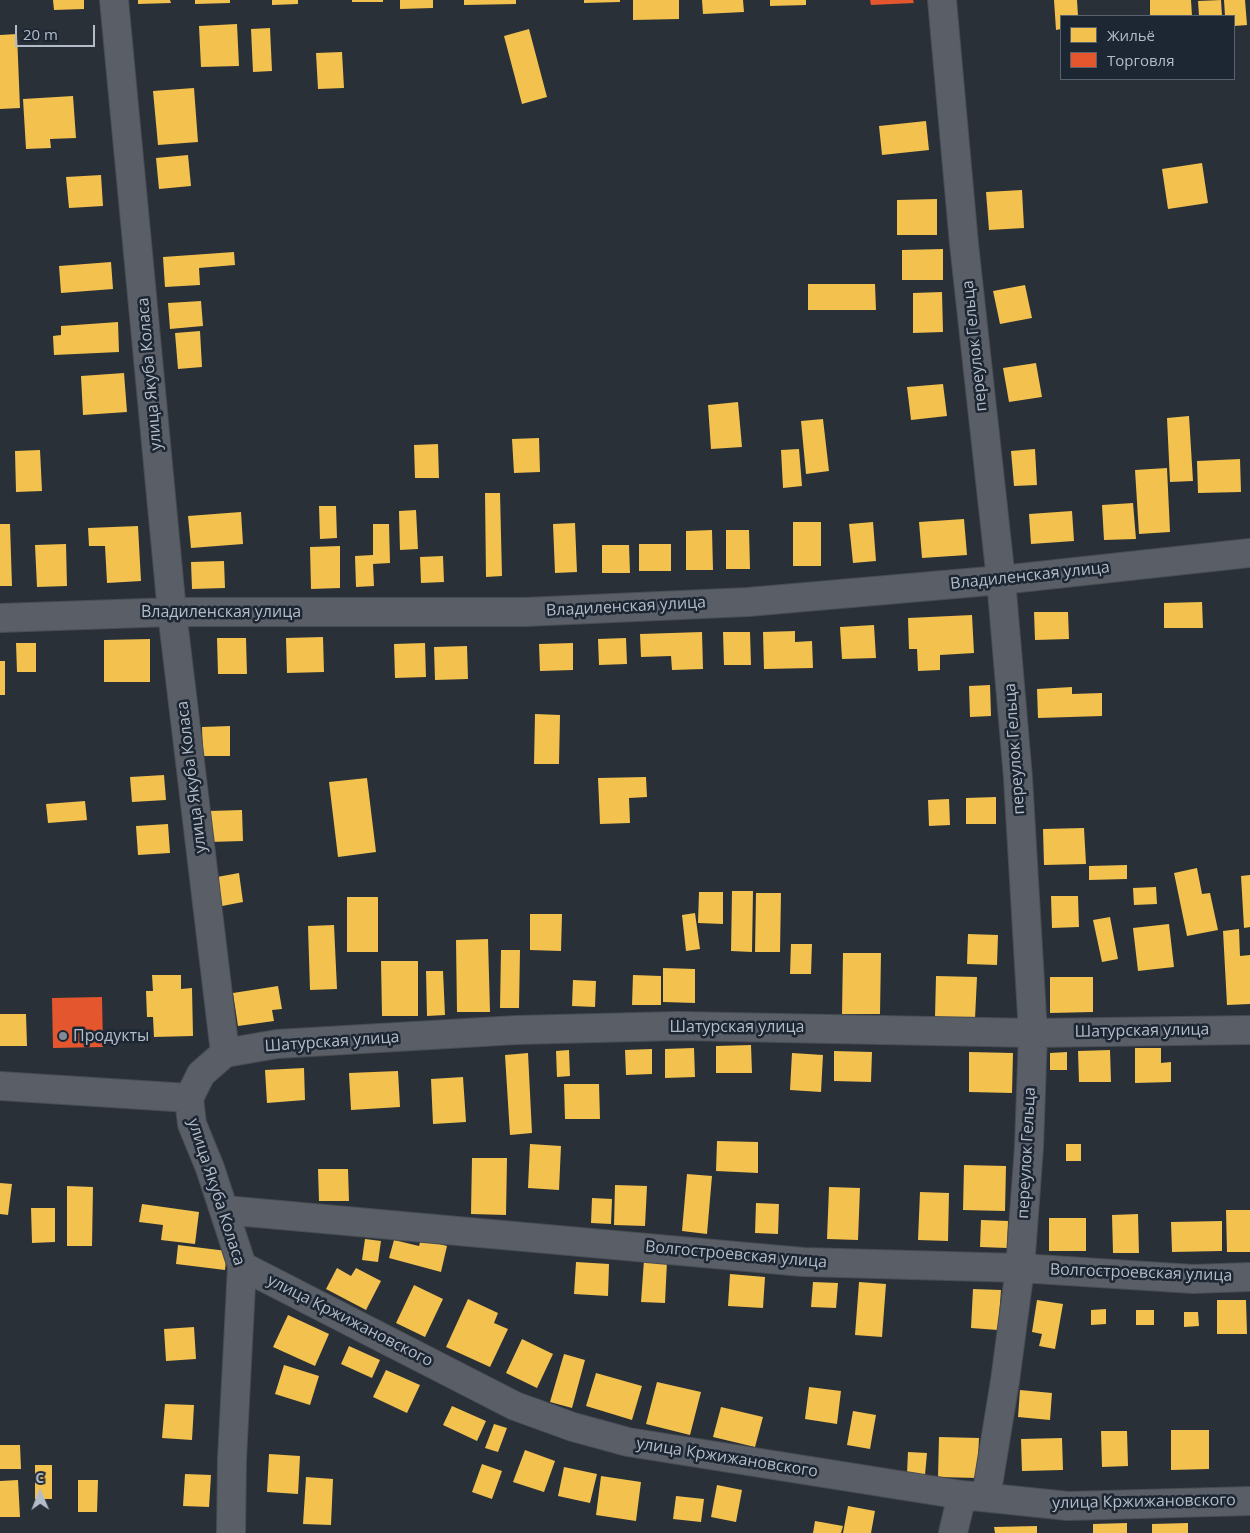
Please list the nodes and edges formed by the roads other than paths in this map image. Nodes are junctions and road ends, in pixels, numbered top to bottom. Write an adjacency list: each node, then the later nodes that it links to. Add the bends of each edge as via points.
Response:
1 (114, 0): 5 (street, улица Якуба Коласа)
2 (942, 0): 4 (street, переулок Гельца, via 964,244)
3 (1250, 553): 4 (street, Владиленская улица)
4 (1001, 580): 5 (street, Владиленская улица, via 748,602 525,612); 8 (street, переулок Гельца, via 1018,778)
5 (172, 612): 6 (street, Владиленская улица); 9 (street, улица Якуба Коласа)
6 (0, 618)
7 (1250, 1030): 8 (street, Шатурская улица)
8 (1033, 1032): 9 (street, Шатурская улица, via 679,1026 517,1030 287,1044); 14 (street, переулок Гельца)
9 (225, 1053): 11 (street, улица Якуба Коласа, via 201,1074)
10 (0, 1086): 11 (street)
11 (189, 1098): 12 (street, улица Якуба Коласа, via 192,1124)
12 (224, 1210): 13 (street, улица Якуба Коласа); 14 (street, Волгостроевская улица, via 803,1262)
13 (242, 1266): 16 (street, улица Кржижановского, via 515,1406 573,1427 628,1442); 18 (street, улица Якуба Коласа)
14 (1020, 1268): 15 (street, Волгостроевская улица, via 1193,1279); 16 (street, переулок Гельца, via 1005,1381)
15 (1250, 1277)
16 (974, 1496): 17 (street, улица Кржижановского, via 1068,1506); 19 (street, переулок Гельца)
17 (1250, 1501)
18 (231, 1533)
19 (952, 1533)

